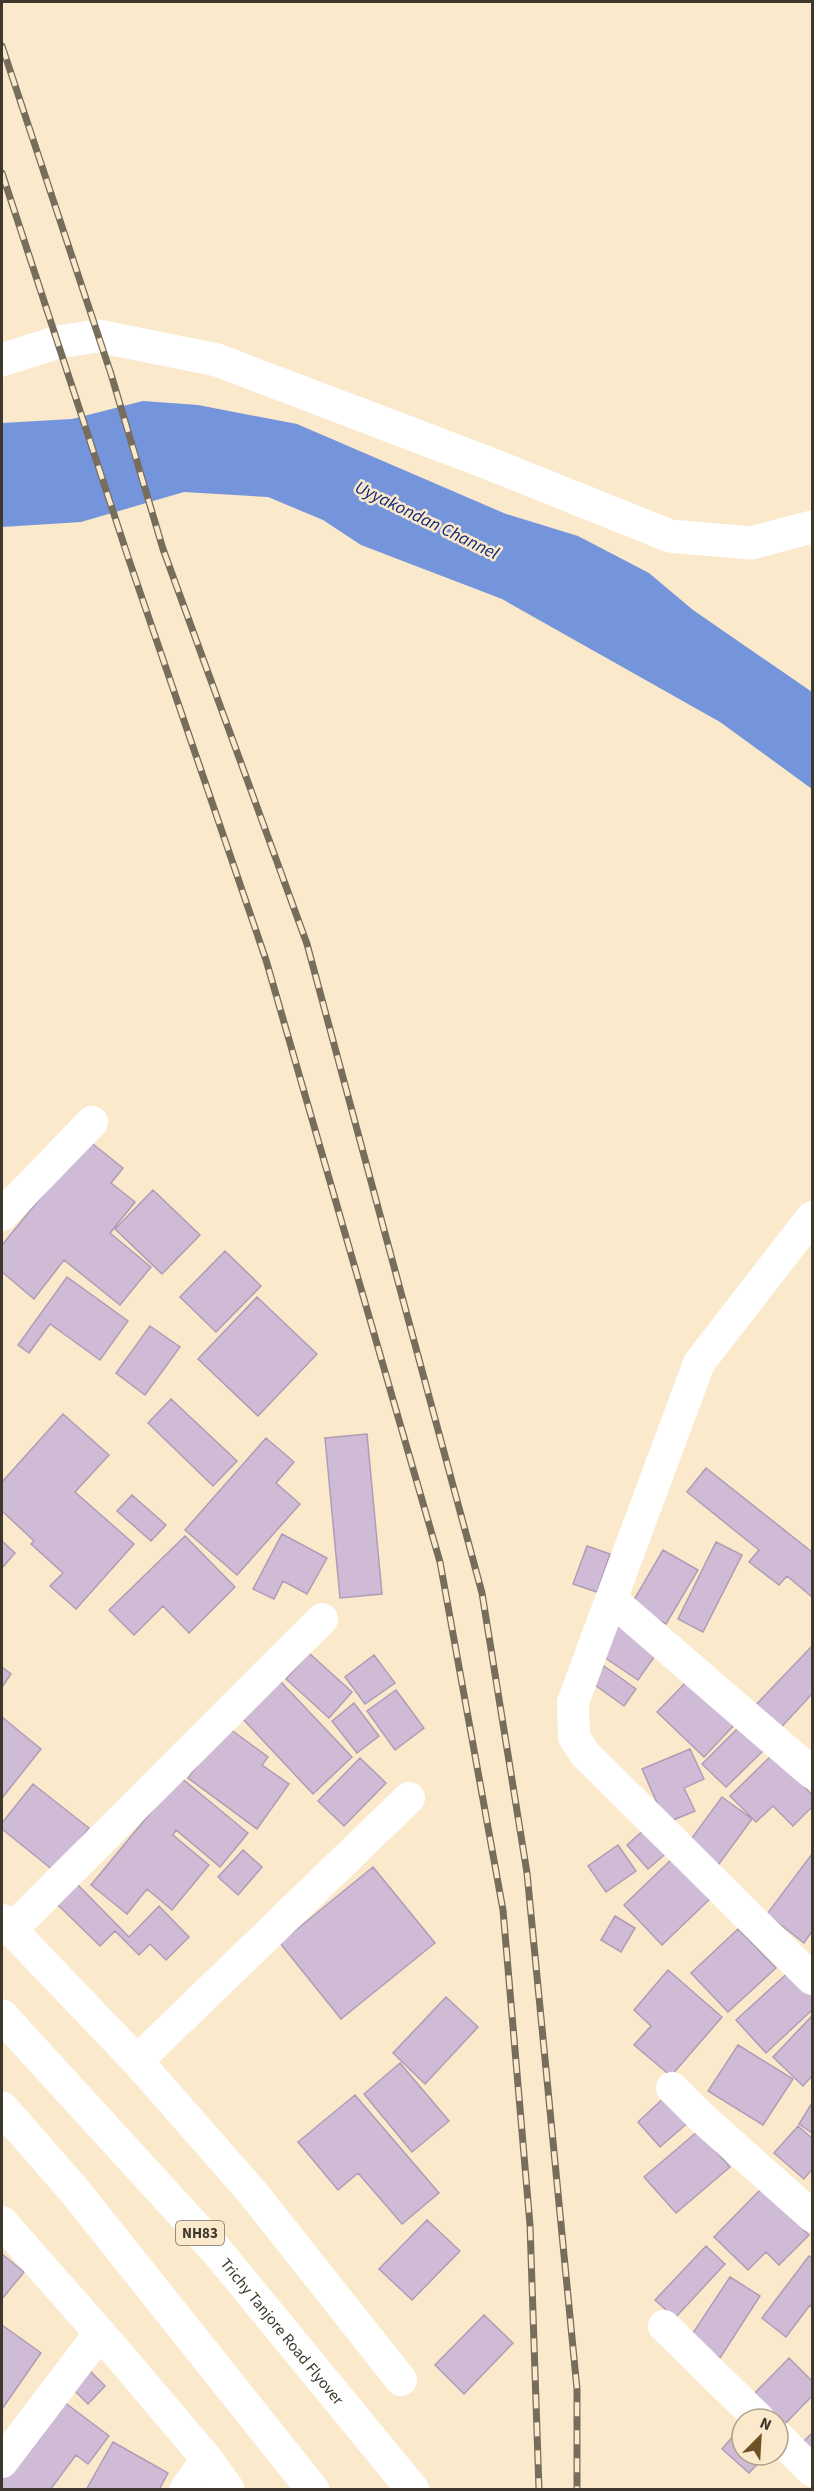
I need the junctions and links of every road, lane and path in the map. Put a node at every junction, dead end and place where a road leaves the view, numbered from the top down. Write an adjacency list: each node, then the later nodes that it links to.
1 (2, 360): 2 (main road)
2 (813, 527)
3 (92, 1122): 4 (street)
4 (2, 1215)
5 (813, 1217): 6 (street)
6 (612, 1600): 8 (street); 11 (street)
7 (322, 1619): 10 (street)
8 (813, 1773)
9 (409, 1798): 13 (street)
10 (6, 1925): 13 (street)
11 (813, 1979)
12 (2, 2016): 29 (main road, Trichy Tanjore Road Flyover / NH83)
13 (137, 2061): 20 (street)
14 (672, 2088): 16 (street)
15 (2, 2108): 28 (main road)
16 (813, 2216)
17 (2, 2222): 19 (street)
18 (664, 2326): 21 (street)
19 (100, 2333): 23 (street); 24 (street)
20 (401, 2380)
21 (747, 2407)
22 (790, 2449): 25 (street)
23 (207, 2459): 26 (street); 27 (street)
24 (2, 2462)
25 (813, 2471)
26 (185, 2490)
27 (229, 2490)
28 (313, 2490)
29 (413, 2490)

